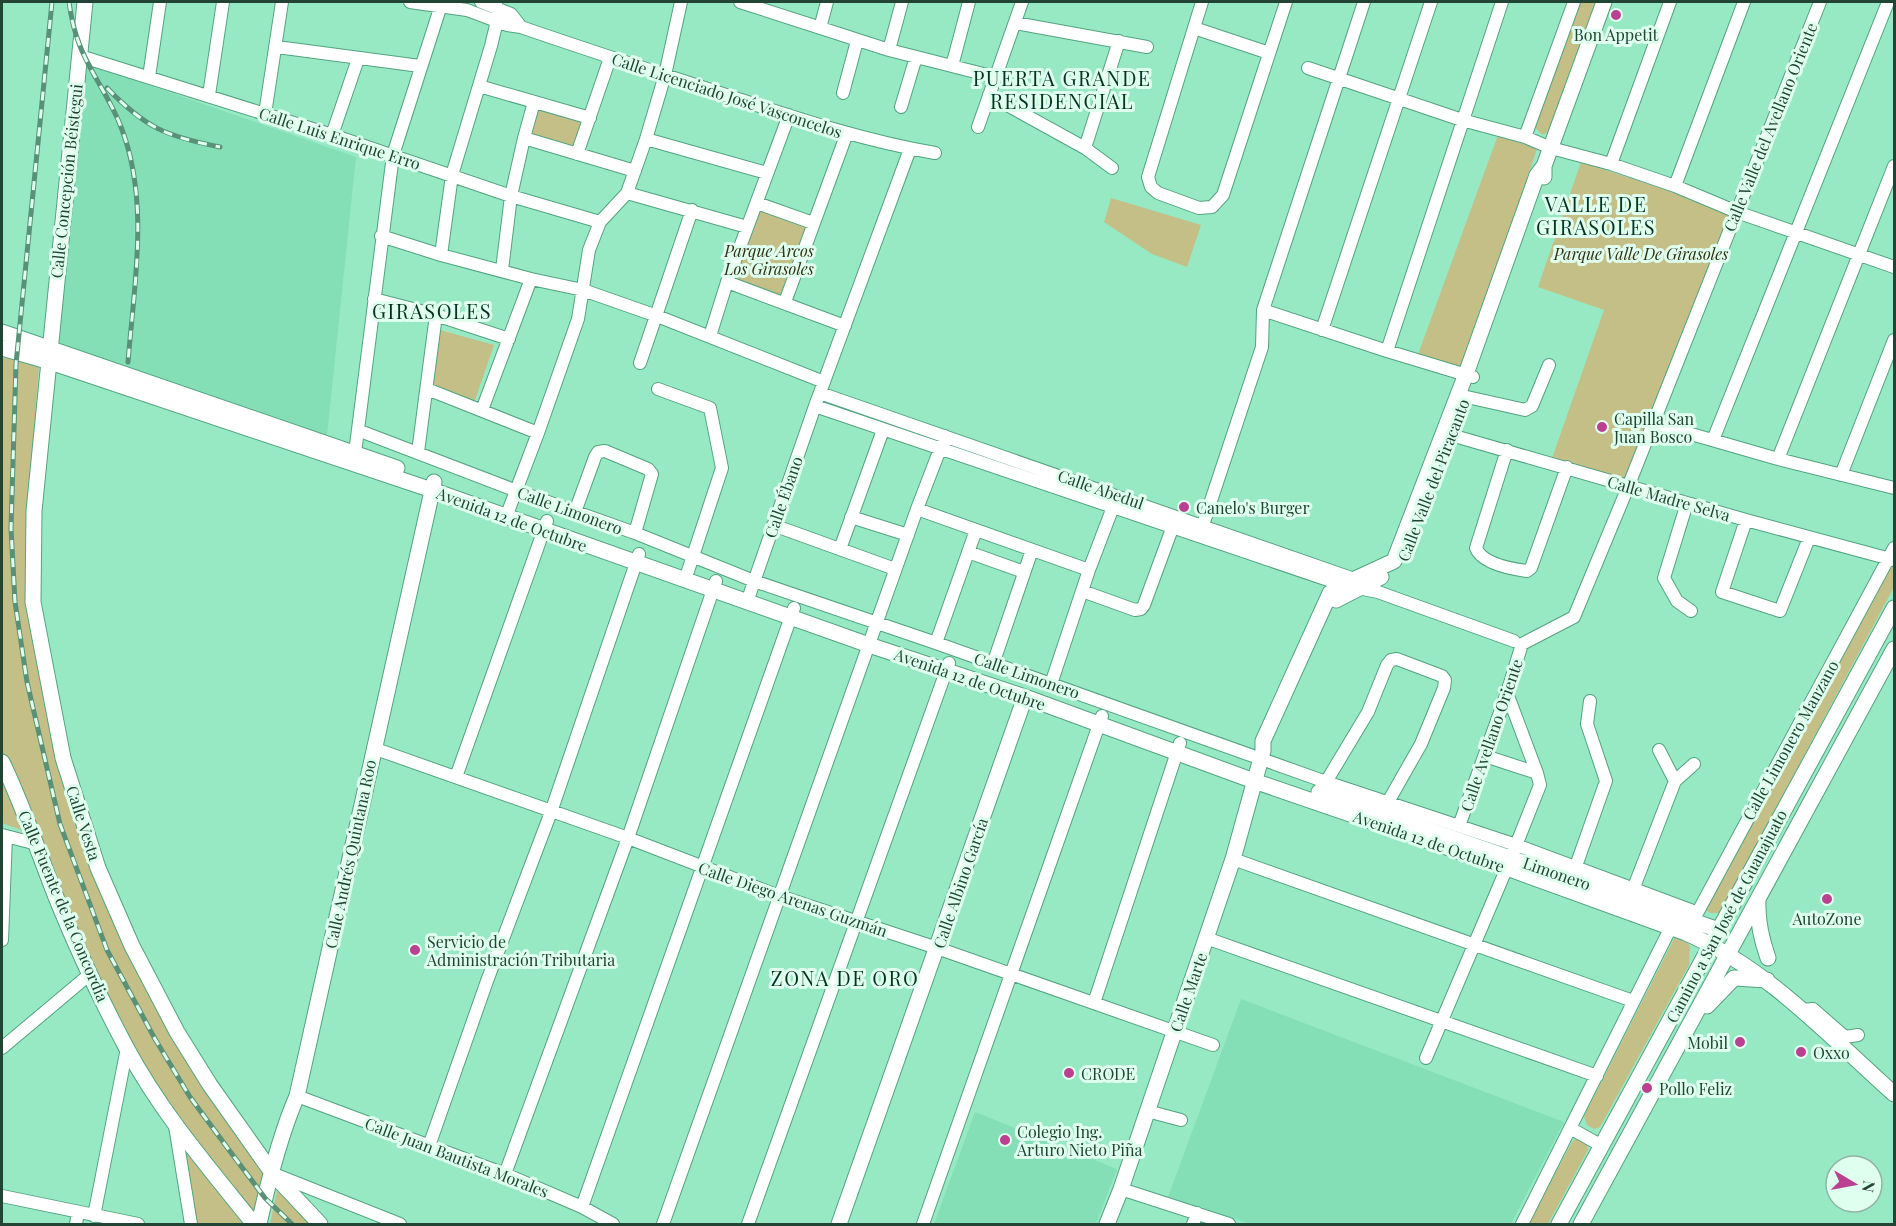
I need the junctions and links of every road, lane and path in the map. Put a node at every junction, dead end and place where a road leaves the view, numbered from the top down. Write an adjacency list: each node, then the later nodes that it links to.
1 (85, 2): 38 (main road, Calle Concepción Béistegui)
2 (160, 2): 46 (street)
3 (223, 2): 51 (street)
4 (282, 2): 34 (street)
5 (410, 2): 24 (street, Calle Licenciado José Vasconcelos)
6 (482, 2): 25 (street, Calle Licenciado José Vasconcelos)
7 (681, 2): 45 (street)
8 (740, 2): 26 (street)
9 (827, 2): 30 (street)
10 (902, 2): 36 (street)
11 (969, 2): 43 (street)
12 (1022, 2): 28 (street)
13 (1203, 2): 31 (street)
14 (1286, 2): 37 (street)
15 (1364, 2): 48 (street)
16 (1431, 2): 53 (street)
17 (1502, 2): 59 (street)
18 (1574, 2): 63 (street)
19 (1604, 2): 67 (main road, Calle Valle del Piracanto)
20 (1670, 2): 72 (street)
21 (1744, 2): 78 (street)
22 (1820, 2): 83 (street, Calle Valle del Avellano Oriente)
23 (1888, 2): 87 (street)
24 (441, 3): 27 (street, Calle Licenciado José Vasconcelos); 42 (street)
25 (496, 4): 27 (street); 29 (street, Calle Licenciado José Vasconcelos)
26 (757, 4): 30 (street)
27 (497, 21): 29 (street, Calle Licenciado José Vasconcelos); 49 (street)
28 (1015, 23): 33 (street); 47 (street)
29 (521, 27): 40 (street, Calle Licenciado José Vasconcelos)
30 (820, 28): 32 (street)
31 (1194, 28): 37 (street); 37 (street)
32 (857, 41): 36 (street); 50 (street)
33 (1119, 41): 35 (street); 66 (street)
34 (277, 47): 41 (street); 56 (street)
35 (1147, 47)
36 (889, 50): 39 (street)
37 (1269, 53)
38 (80, 56): 46 (street, Calle Luis Enrique Erro); 102 (main road, Calle Concepción Béistegui)
39 (916, 57): 43 (street); 55 (street)
40 (610, 58): 45 (street, Calle Licenciado José Vasconcelos); 58 (street)
41 (358, 59): 42 (street); 62 (street)
42 (420, 66): 71 (street)
43 (952, 66): 47 (street)
44 (1308, 68): 48 (street)
45 (665, 75): 57 (street, Calle Licenciado José Vasconcelos); 65 (street)
46 (149, 77): 51 (street, Calle Luis Enrique Erro)
47 (995, 77): 52 (street)
48 (1338, 78): 53 (street); 98 (street)
49 (479, 86): 54 (street); 77 (street)
50 (843, 93)
51 (209, 95): 56 (street, Calle Luis Enrique Erro)
52 (989, 95): 60 (street); 66 (street)
53 (1398, 98): 59 (street); 103 (street)
54 (534, 102): 58 (street); 64 (street)
55 (901, 107)
56 (265, 114): 62 (street, Calle Luis Enrique Erro)
57 (789, 115): 61 (street, Calle Licenciado José Vasconcelos); 76 (street)
58 (590, 118): 70 (street)
59 (1462, 120): 63 (street); 110 (street)
60 (978, 128)
61 (847, 133): 68 (street, Calle Licenciado José Vasconcelos); 85 (street)
62 (332, 135): 71 (street, Calle Luis Enrique Erro)
63 (1525, 137): 67 (street)
64 (524, 138): 70 (street); 80 (street)
65 (646, 139): 75 (street); 76 (street)
66 (1085, 148): 74 (street)
67 (1551, 148): 72 (street); 114 (main road, Calle Valle del Piracanto)
68 (910, 149): 69 (street, Calle Licenciado José Vasconcelos); 101 (street, Calle Ébano)
69 (935, 153)
70 (577, 154): 75 (street)
71 (393, 155): 77 (street, Calle Luis Enrique Erro); 88 (street)
72 (1611, 164): 78 (street)
73 (1894, 166): 90 (street)
74 (1112, 168)
75 (635, 171): 79 (street)
76 (767, 173): 81 (street)
77 (452, 175): 80 (street, Calle Luis Enrique Erro); 89 (street)
78 (1675, 186): 83 (street)
79 (627, 193): 82 (street); 84 (street)
80 (511, 196): 84 (street, Calle Luis Enrique Erro); 92 (street)
81 (757, 203): 85 (street); 86 (street)
82 (692, 210): 86 (street); 100 (street)
83 (1737, 212): 87 (street); 121 (street, Calle Valle del Avellano Oriente)
84 (600, 222): 95 (street)
85 (813, 223): 97 (street)
86 (747, 227): 94 (street)
87 (1797, 233): 90 (street); 127 (street)
88 (381, 236): 89 (street, Calle Abedul); 96 (street)
89 (441, 255): 92 (street, Calle Abedul)
90 (1859, 256): 91 (street); 132 (street)
91 (1894, 267)
92 (502, 270): 93 (street, Calle Abedul)
93 (531, 279): 95 (street, Calle Abedul); 106 (street)
94 (727, 282): 97 (street); 105 (street)
95 (583, 290): 100 (street, Calle Abedul); 124 (street)
96 (374, 299): 99 (street); 123 (street)
97 (785, 302): 101 (street)
98 (1263, 310): 103 (street); 153 (street)
99 (436, 315): 106 (street); 116 (street)
100 (657, 316): 105 (street, Calle Abedul); 112 (street)
101 (845, 326): 115 (street, Calle Ébano)
102 (51, 327): 108 (street); 111 (main road, Calle Concepción Béistegui)
103 (1322, 330): 110 (street)
104 (2, 332): 108 (main road, Avenida 12 de Octubre)
105 (710, 336): 115 (street, Calle Abedul)
106 (508, 339): 120 (street)
107 (1894, 340): 135 (street)
108 (30, 342): 111 (main road, Avenida 12 de Octubre)
109 (3, 349): 111 (main road, Avenida 12 de Octubre)
110 (1387, 351): 114 (street)
111 (48, 354): 131 (main road, Avenida 12 de Octubre); 243 (main road, Calle Vesta)
112 (640, 363)
113 (1549, 365): 118 (street)
114 (1469, 376): 118 (main road, Calle Valle del Piracanto)
115 (822, 387): 119 (street, Calle Ébano); 126 (street, Calle Abedul)
116 (427, 389): 120 (street); 130 (street)
117 (658, 389): 161 (street)
118 (1461, 396): 125 (main road, Calle Valle del Piracanto)
119 (815, 406): 122 (street, Calle Abedul); 149 (street, Calle Ébano)
120 (482, 410): 124 (street)
121 (1653, 423): 127 (street); 138 (street, Calle Valle del Avellano Oriente)
122 (883, 429): 128 (street, Calle Abedul); 147 (street)
123 (360, 430): 130 (street, Calle Limonero); 131 (street)
124 (538, 433): 140 (street)
125 (1448, 434): 129 (street, Calle Madre Selva); 168 (main road, Calle Valle del Piracanto)
126 (945, 436): 128 (street); 134 (street, Calle Abedul)
127 (1713, 440): 132 (street)
128 (940, 449): 137 (street, Calle Abedul); 144 (street)
129 (1507, 450): 133 (street, Calle Madre Selva); 133 (street)
130 (418, 452): 140 (street, Calle Limonero)
131 (355, 458): 136 (main road, Avenida 12 de Octubre)
132 (1778, 459): 135 (street)
133 (1567, 467): 138 (street, Calle Madre Selva)
134 (1056, 474): 137 (street); 143 (street, Calle Abedul)
135 (1841, 475): 139 (street)
136 (433, 486): 145 (main road, Avenida 12 de Octubre); 186 (main road, Calle Andrés Quintana Roo)
137 (1051, 486): 142 (street, Calle Abedul)
138 (1628, 487): 141 (street, Calle Madre Selva); 176 (street, Calle Valle del Avellano Oriente)
139 (1894, 488)
140 (517, 491): 145 (street); 146 (street, Calle Limonero)
141 (1687, 503): 148 (street, Calle Madre Selva); 172 (street)
142 (1113, 507): 143 (street, Calle Abedul); 164 (street)
143 (1133, 507): 151 (street, Calle Abedul); 153 (street, Calle Abedul)
144 (917, 509): 152 (street); 155 (street)
145 (508, 512): 150 (main road, Avenida 12 de Octubre)
146 (575, 512): 154 (street, Calle Limonero); 154 (street)
147 (851, 517): 155 (street); 157 (street)
148 (1746, 520): 156 (street, Calle Madre Selva); 156 (street)
149 (773, 525): 157 (street); 170 (street, Calle Ébano)
150 (545, 526): 162 (main road, Avenida 12 de Octubre); 193 (street)
151 (1173, 526): 153 (street, Calle Abedul); 169 (street)
152 (976, 530): 158 (street); 159 (street)
153 (1201, 530): 168 (street, Calle Abedul)
154 (635, 533): 161 (street, Calle Limonero)
155 (908, 535): 163 (street)
156 (1809, 538): 160 (street, Calle Madre Selva)
157 (840, 549): 163 (street)
158 (1032, 550): 164 (street); 166 (street)
159 (968, 552): 166 (street); 175 (street)
160 (1893, 555): 209 (street, Calle Limonero Manzano)
161 (693, 556): 165 (street); 170 (street, Calle Limonero)
162 (638, 559): 165 (main road, Avenida 12 de Octubre); 167 (main road, Avenida 12 de Octubre); 197 (street)
163 (896, 569): 174 (street)
164 (1089, 570): 169 (street)
165 (688, 571): 167 (main road, Avenida 12 de Octubre)
166 (1024, 572): 178 (street)
167 (715, 585): 170 (main road, Avenida 12 de Octubre); 200 (street)
168 (1361, 586): 176 (street, Calle Abedul); 191 (main road, Calle Valle del Piracanto)
169 (1082, 591): 180 (street)
170 (750, 592): 173 (main road, Avenida 12 de Octubre); 174 (street, Calle Limonero)
171 (1894, 608): 212 (main road, Camino a San José de Guanajuato)
172 (1691, 611)
173 (793, 613): 174 (main road, Avenida 12 de Octubre); 205 (street)
174 (873, 635): 175 (street, Calle Limonero); 179 (main road, Avenida 12 de Octubre); 207 (street)
175 (936, 643): 178 (street, Calle Limonero)
176 (1518, 643): 182 (street, Calle Avellano Oriente)
177 (1894, 648): 208 (main road, Camino a San José de Guanajuato)
178 (993, 664): 181 (street, Calle Limonero)
179 (948, 667): 181 (main road, Avenida 12 de Octubre); 210 (street)
180 (1051, 684): 181 (street, Calle Limonero); 191 (street, Calle Limonero)
181 (1028, 688): 184 (main road, Avenida 12 de Octubre); 217 (main road, Calle Albino García)
182 (1507, 693): 188 (street, Calle Avellano Oriente); 192 (street)
183 (1590, 701): 204 (street)
184 (1100, 720): 185 (main road, Avenida 12 de Octubre); 221 (street)
185 (1178, 747): 191 (main road, Avenida 12 de Octubre); 224 (street)
186 (373, 748): 193 (street, Calle Diego Arenas Guzmán); 236 (main road, Calle Andrés Quintana Roo)
187 (1659, 750): 194 (street)
188 (1485, 756): 192 (street); 198 (street, Calle Avellano Oriente)
189 (2, 762): 201 (main road, Calle Fuente de la Concordia)
190 (1694, 764): 194 (street)
191 (1259, 765): 195 (street, Calle Limonero); 202 (main road, Avenida 12 de Octubre); 203 (main road, Calle Marte)
192 (1537, 773): 202 (street)
193 (456, 777): 197 (street, Calle Diego Arenas Guzmán)
194 (1675, 781): 206 (street)
195 (1326, 782): 196 (street, Calle Limonero); 196 (street)
196 (1388, 802): 198 (street, Calle Limonero)
197 (551, 812): 200 (street, Calle Diego Arenas Guzmán); 241 (street)
198 (1459, 826): 202 (street, Calle Limonero)
199 (4, 835): 201 (street); 214 (street)
200 (628, 838): 205 (street, Calle Diego Arenas Guzmán); 244 (street)
201 (37, 844): 220 (main road, Calle Fuente de la Concordia)
202 (1512, 857): 204 (street, Calle Limonero); 209 (main road, Limonero); 211 (main road, Avenida 12 de Octubre); 215 (street)
203 (1233, 859): 213 (main road, Calle Marte); 215 (street)
204 (1576, 866): 206 (street, Calle Limonero)
205 (701, 867): 207 (street, Calle Diego Arenas Guzmán); 247 (street)
206 (1634, 887): 209 (street, Calle Limonero)
207 (779, 896): 210 (street, Calle Diego Arenas Guzmán); 258 (street)
208 (1758, 896): 218 (main road, Camino a San José de Guanajuato); 219 (main road)
209 (1692, 922): 211 (main road, Avenida 12 de Octubre); 212 (main road, Limonero); 216 (main road, Avenida 12 de Octubre)
210 (857, 923): 217 (street, Calle Diego Arenas Guzmán); 259 (street)
211 (1671, 927): 223 (street)
212 (1719, 930): 216 (main road, Camino a San José de Guanajuato)
213 (1206, 938): 227 (street); 228 (main road, Calle Marte)
214 (2, 940)
215 (1475, 944): 223 (street); 227 (street)
216 (1712, 944): 218 (main road, Avenida 12 de Octubre); 242 (main road, Camino a San José de Guanajuato)
217 (937, 948): 221 (street, Calle Diego Arenas Guzmán); 260 (main road, Calle Albino García)
218 (1729, 955): 222 (main road, Avenida 12 de Octubre); 226 (main road, Camino a San José de Guanajuato)
219 (1768, 958)
220 (90, 974): 231 (street); 232 (main road, Calle Fuente de la Concordia)
221 (1011, 974): 224 (street, Calle Diego Arenas Guzmán); 261 (street)
222 (1767, 980): 225 (main road, Avenida 12 de Octubre); 226 (main road)
223 (1634, 1001): 234 (street)
224 (1094, 1003): 228 (street, Calle Diego Arenas Guzmán)
225 (1801, 1010): 229 (street); 235 (main road, Avenida 12 de Octubre)
226 (1698, 1014): 266 (main road, Camino a San José de Guanajuato)
227 (1441, 1022): 233 (street); 234 (street)
228 (1174, 1031): 230 (street, Calle Diego Arenas Guzmán); 237 (main road, Calle Marte)
229 (1858, 1035)
230 (1213, 1045)
231 (2, 1048)
232 (127, 1048): 239 (main road, Calle Fuente de la Concordia); 248 (street)
233 (1426, 1058)
234 (1597, 1077): 240 (street)
235 (1894, 1094)
236 (297, 1096): 241 (street, Calle Juan Bautista Morales); 243 (main road, Calle Andrés Quintana Roo)
237 (1147, 1111): 238 (street); 245 (main road, Calle Marte)
238 (1181, 1120)
239 (175, 1126): 252 (street); 253 (main road, Calle Fuente de la Concordia)
240 (1570, 1128): 242 (street); 264 (street)
241 (429, 1146): 244 (street, Calle Juan Bautista Morales)
242 (1602, 1146): 265 (main road, Camino a San José de Guanajuato)
243 (273, 1174): 254 (main road, Calle Andrés Quintana Roo); 255 (main road, Calle Vesta); 256 (street)
244 (505, 1174): 247 (street, Calle Juan Bautista Morales)
245 (1121, 1189): 250 (street); 262 (main road, Calle Marte)
246 (2, 1196): 249 (street)
247 (582, 1207): 257 (street, Calle Juan Bautista Morales)
248 (94, 1216): 249 (street); 251 (street)
249 (77, 1218)
250 (1195, 1219): 263 (street)
251 (138, 1224)
252 (190, 1224)
253 (254, 1224)
254 (259, 1224)
255 (320, 1224)
256 (400, 1224)
257 (613, 1224)
258 (663, 1224)
259 (748, 1224)
260 (839, 1224)
261 (923, 1224)
262 (1107, 1224)
263 (1229, 1224)
264 (1522, 1224)
265 (1559, 1224)
266 (1581, 1224)

